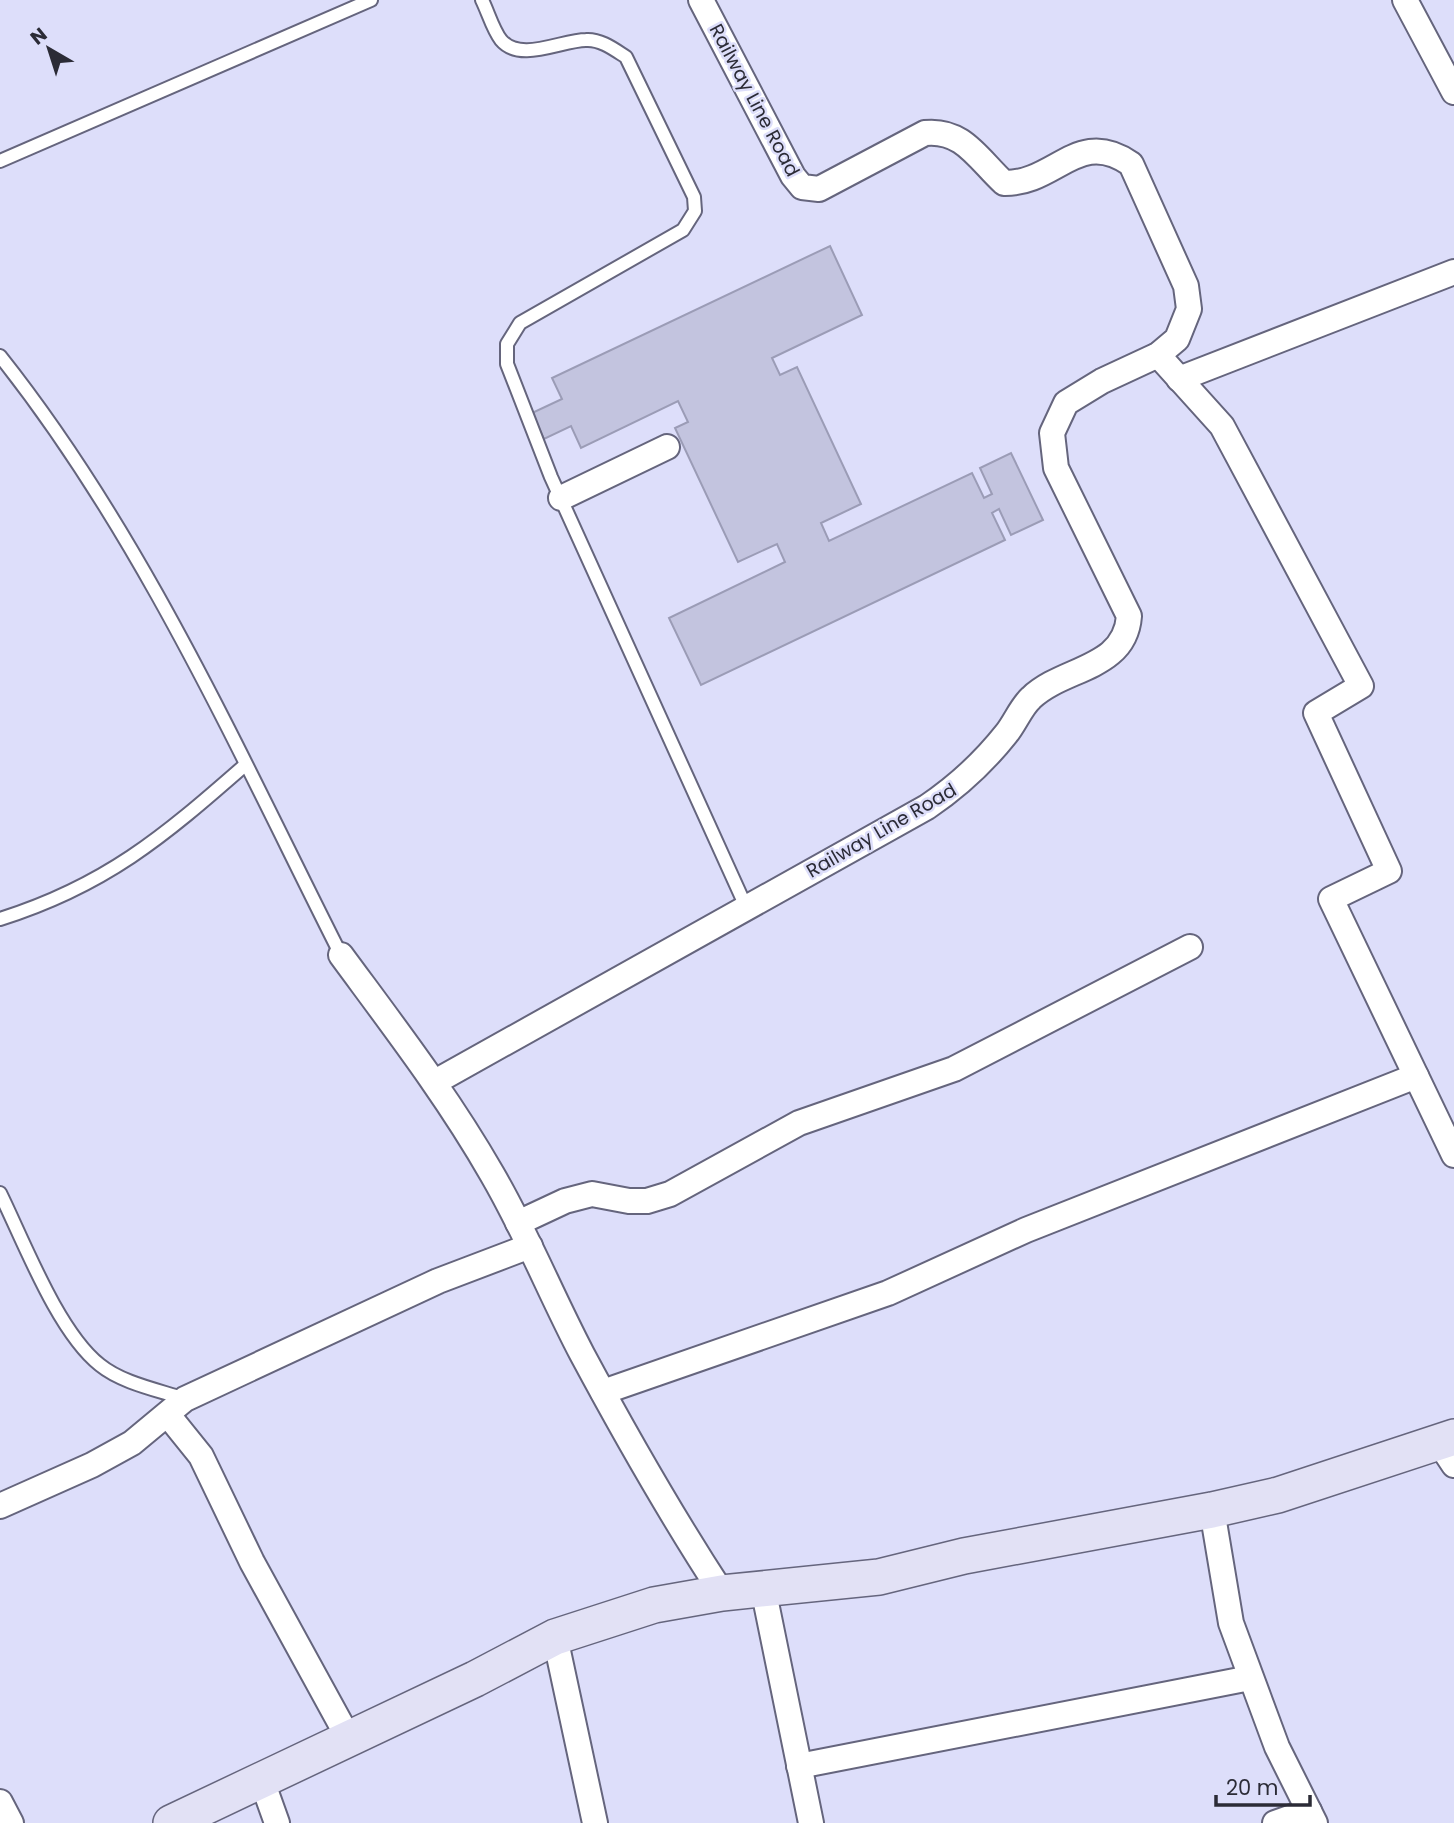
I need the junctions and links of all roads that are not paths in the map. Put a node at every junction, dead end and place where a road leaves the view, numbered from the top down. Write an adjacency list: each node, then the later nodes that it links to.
1 (371, 0): 6 (lane)
2 (482, 0): 12 (lane)
3 (701, 0): 8 (street, Railway Line Road)
4 (1405, 0): 5 (street)
5 (1454, 92)
6 (0, 161)
7 (1454, 272): 10 (street)
8 (1158, 355): 10 (street); 14 (street, Railway Line Road)
9 (0, 356): 13 (lane)
10 (1179, 379): 18 (street)
11 (667, 447): 12 (street)
12 (561, 498): 14 (lane)
13 (244, 766): 15 (lane); 17 (lane)
14 (747, 909): 19 (street, Railway Line Road)
15 (0, 919)
16 (1190, 947): 22 (street)
17 (341, 955): 19 (street)
18 (1416, 1076): 20 (street); 24 (street)
19 (435, 1082): 22 (street)
20 (1454, 1155)
21 (0, 1193): 25 (lane)
22 (518, 1223): 23 (street)
23 (530, 1246): 24 (street); 25 (street)
24 (603, 1392): 30 (street)
25 (177, 1407): 27 (street); 33 (street)
26 (1449, 1449): 28 (street)
27 (0, 1506)
28 (1213, 1510): 29 (street); 32 (street)
29 (763, 1588): 30 (street); 34 (street)
30 (722, 1592): 31 (street)
31 (555, 1637): 33 (street); 41 (street)
32 (1250, 1678): 34 (street); 37 (street)
33 (349, 1739): 35 (street)
34 (799, 1766): 42 (street)
35 (262, 1780): 39 (street); 40 (street)
36 (0, 1802): 38 (street)
37 (1312, 1817): 43 (street)
38 (11, 1823)
39 (171, 1823)
40 (277, 1823)
41 (595, 1823)
42 (811, 1823)
43 (1275, 1823)

